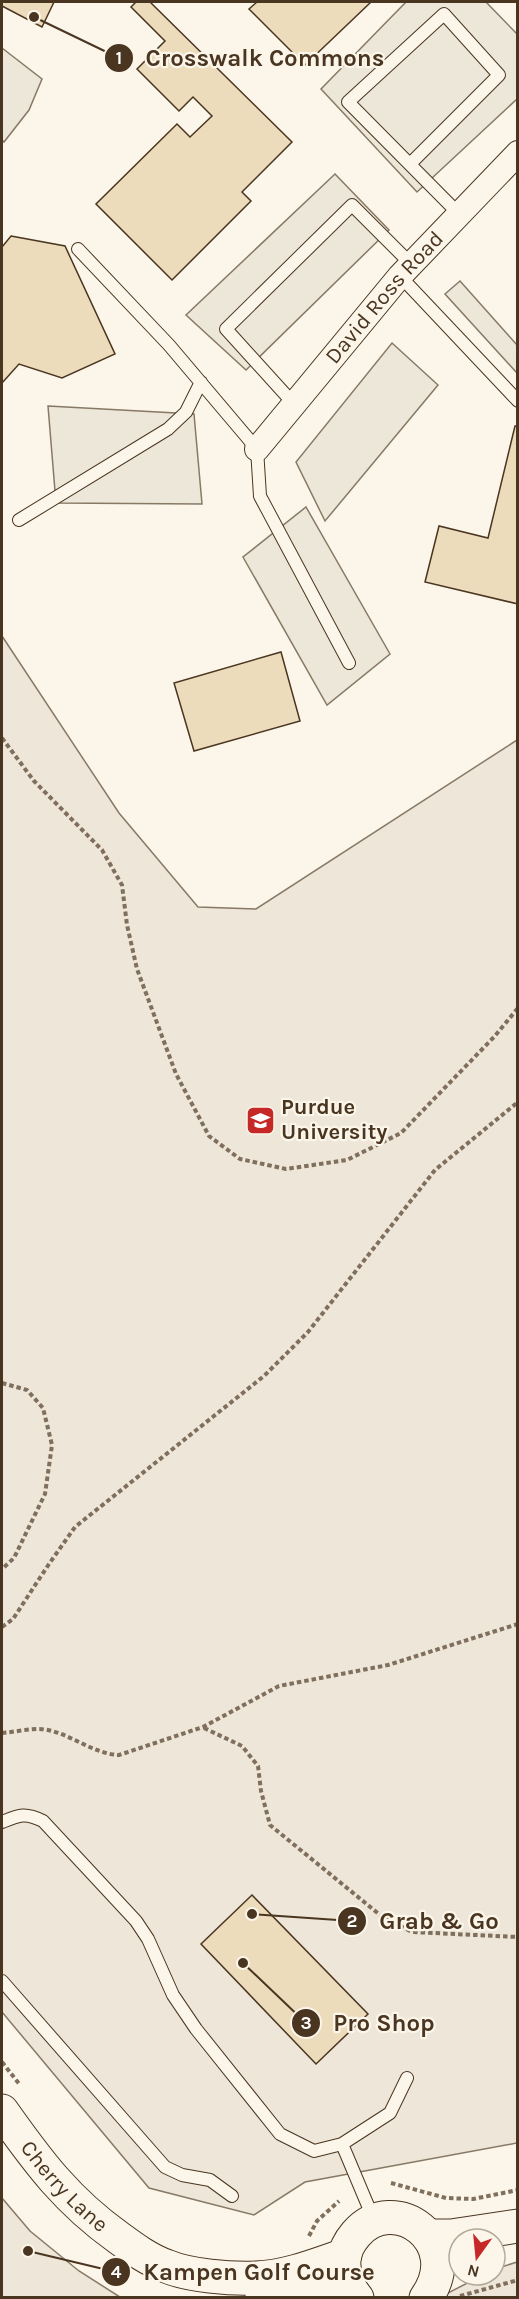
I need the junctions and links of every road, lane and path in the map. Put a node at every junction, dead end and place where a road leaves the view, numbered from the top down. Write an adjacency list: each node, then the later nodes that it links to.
1 (518, 153): 3 (street, David Ross Road)
2 (410, 164): 2 (lane); 3 (lane)
3 (459, 214): 5 (street, David Ross Road)
4 (78, 249): 6 (lane)
5 (405, 270): 7 (lane); 8 (street, David Ross Road); 8 (lane)
6 (201, 382): 9 (lane); 10 (lane)
7 (518, 401)
8 (294, 404): 9 (street, David Ross Road)
9 (257, 449): 11 (lane)
10 (19, 520)
11 (349, 663)
12 (2, 738): 13 (path)
13 (518, 1008)
14 (518, 1102): 18 (path)
15 (2, 1383): 16 (path)
16 (2, 1569)
17 (518, 1624): 19 (path)
18 (2, 1627)
19 (203, 1727): 20 (path); 22 (path)
20 (2, 1733)
21 (2, 1822): 27 (lane)
22 (518, 1937)
23 (2, 1981): 30 (lane)
24 (2, 2062): 26 (path)
25 (407, 2078): 27 (lane)
26 (13, 2101): 37 (street, Cherry Lane)
27 (342, 2144): 32 (lane)
28 (391, 2183): 29 (path)
29 (518, 2190)
30 (232, 2196)
31 (339, 2201): 35 (path)
32 (375, 2221): 34 (street); 36 (street)
33 (518, 2228): 34 (street)
34 (428, 2236): 38 (street)
35 (307, 2240)
36 (345, 2255): 37 (street, Cherry Lane); 40 (street)
37 (153, 2260): 40 (street, Cherry Lane)
38 (441, 2276)
39 (518, 2280): 41 (path)
40 (355, 2295)
41 (458, 2298)

